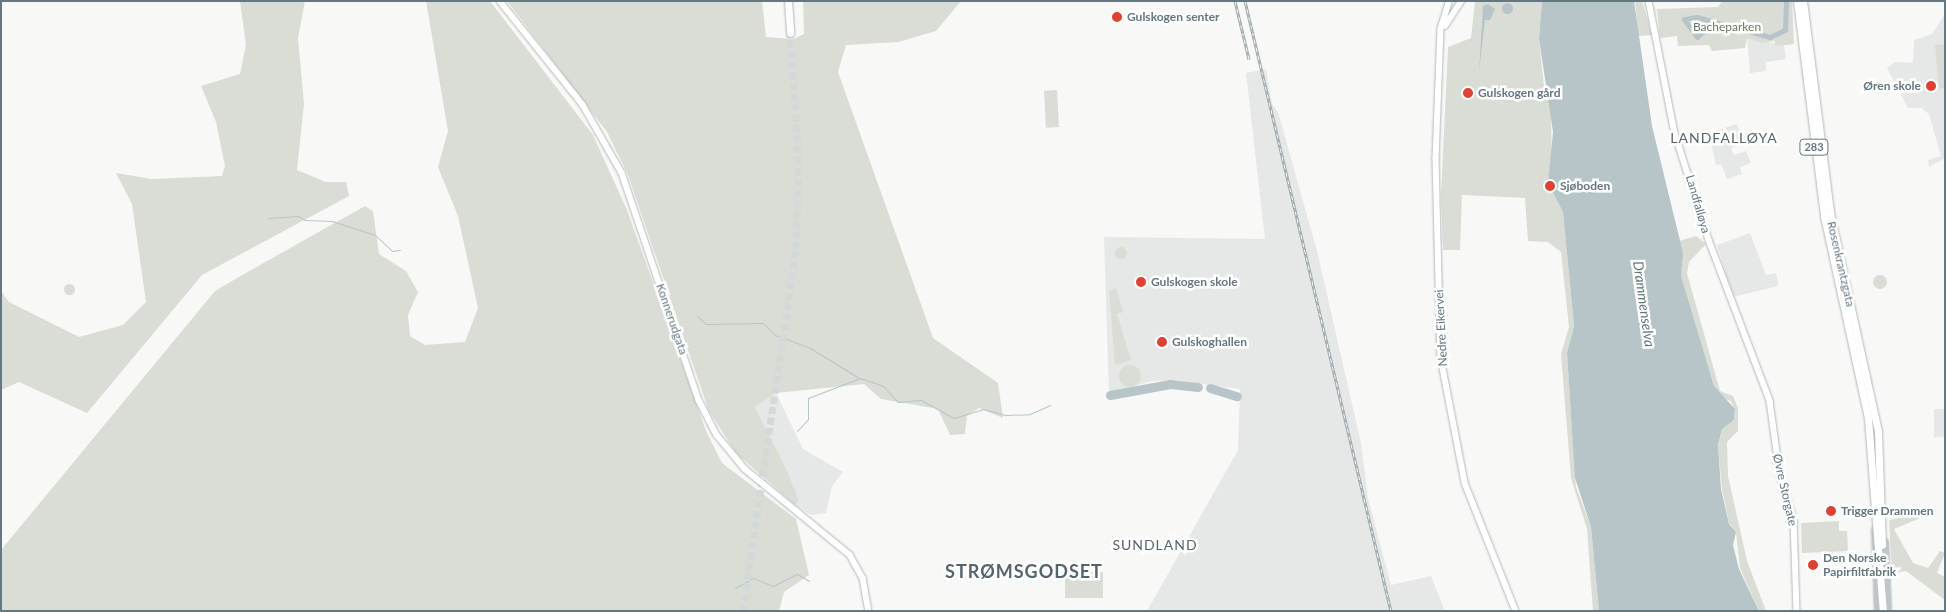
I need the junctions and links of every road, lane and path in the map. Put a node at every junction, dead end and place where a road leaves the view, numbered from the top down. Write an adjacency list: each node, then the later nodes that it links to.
1 (500, 1): 14 (main road, Konnerudgata)
2 (788, 1): 9 (main road)
3 (1649, 1): 10 (main road, Landfalløya)
4 (1797, 1): 11 (main road, Rosenkrantzgata / 283)
5 (1803, 1): 12 (main road, Rosenkrantzgata / 283)
6 (1448, 2): 7 (main road); 8 (main road, Nedre Eikervei)
7 (1458, 3): 8 (main road, Nedre Eikervei)
8 (1442, 32): 15 (main road, Nedre Eikervei)
9 (790, 33)
10 (1770, 400): 16 (main road, Øvre Storgate)
11 (1874, 511): 13 (main road, Rosenkrantzgata / 283); 17 (street, Rosenkrantzgata)
12 (1883, 525): 13 (main road, Rosenkrantzgata / 283); 19 (street, Rosenkrantzgata)
13 (1880, 560): 18 (main road, Rosenkrantzgata / 283)
14 (869, 611)
15 (1516, 611)
16 (1797, 611)
17 (1877, 611)
18 (1883, 611)
19 (1888, 611)

